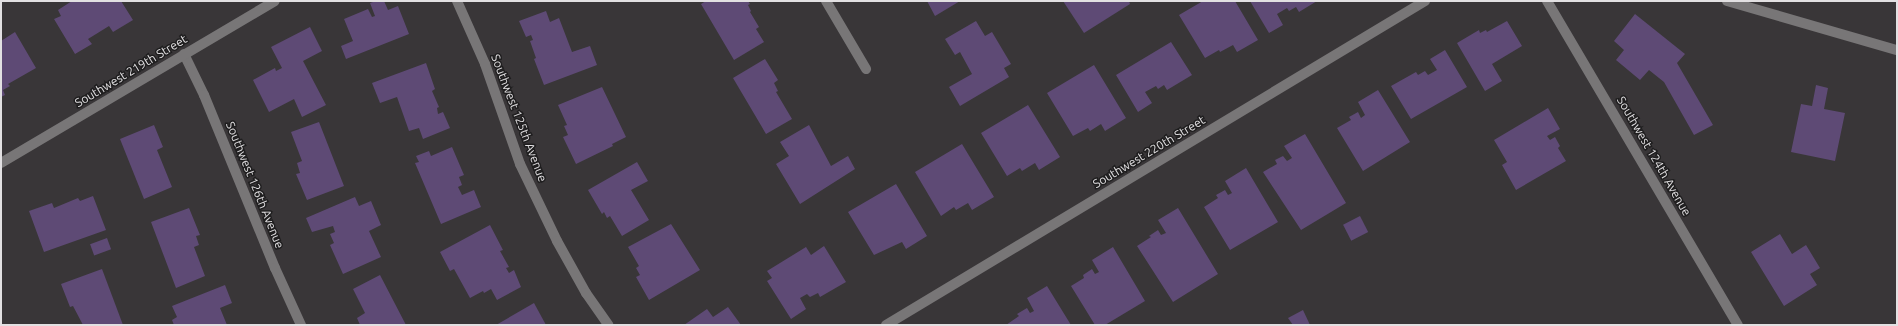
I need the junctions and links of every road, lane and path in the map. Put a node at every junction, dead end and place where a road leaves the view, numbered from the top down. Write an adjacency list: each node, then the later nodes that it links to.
1 (275, 1): 8 (street, Southwest 219th Street)
2 (457, 1): 12 (street, Southwest 125th Avenue)
3 (826, 1): 9 (street)
4 (1426, 1): 13 (street, Southwest 220th Street)
5 (1547, 1): 14 (street, Southwest 124th Avenue)
6 (1727, 1): 7 (street)
7 (1897, 50)
8 (184, 54): 10 (street, Southwest 219th Street); 11 (street, Southwest 126th Avenue)
9 (866, 69)
10 (1, 163)
11 (301, 325)
12 (608, 325)
13 (886, 325)
14 (1738, 325)

